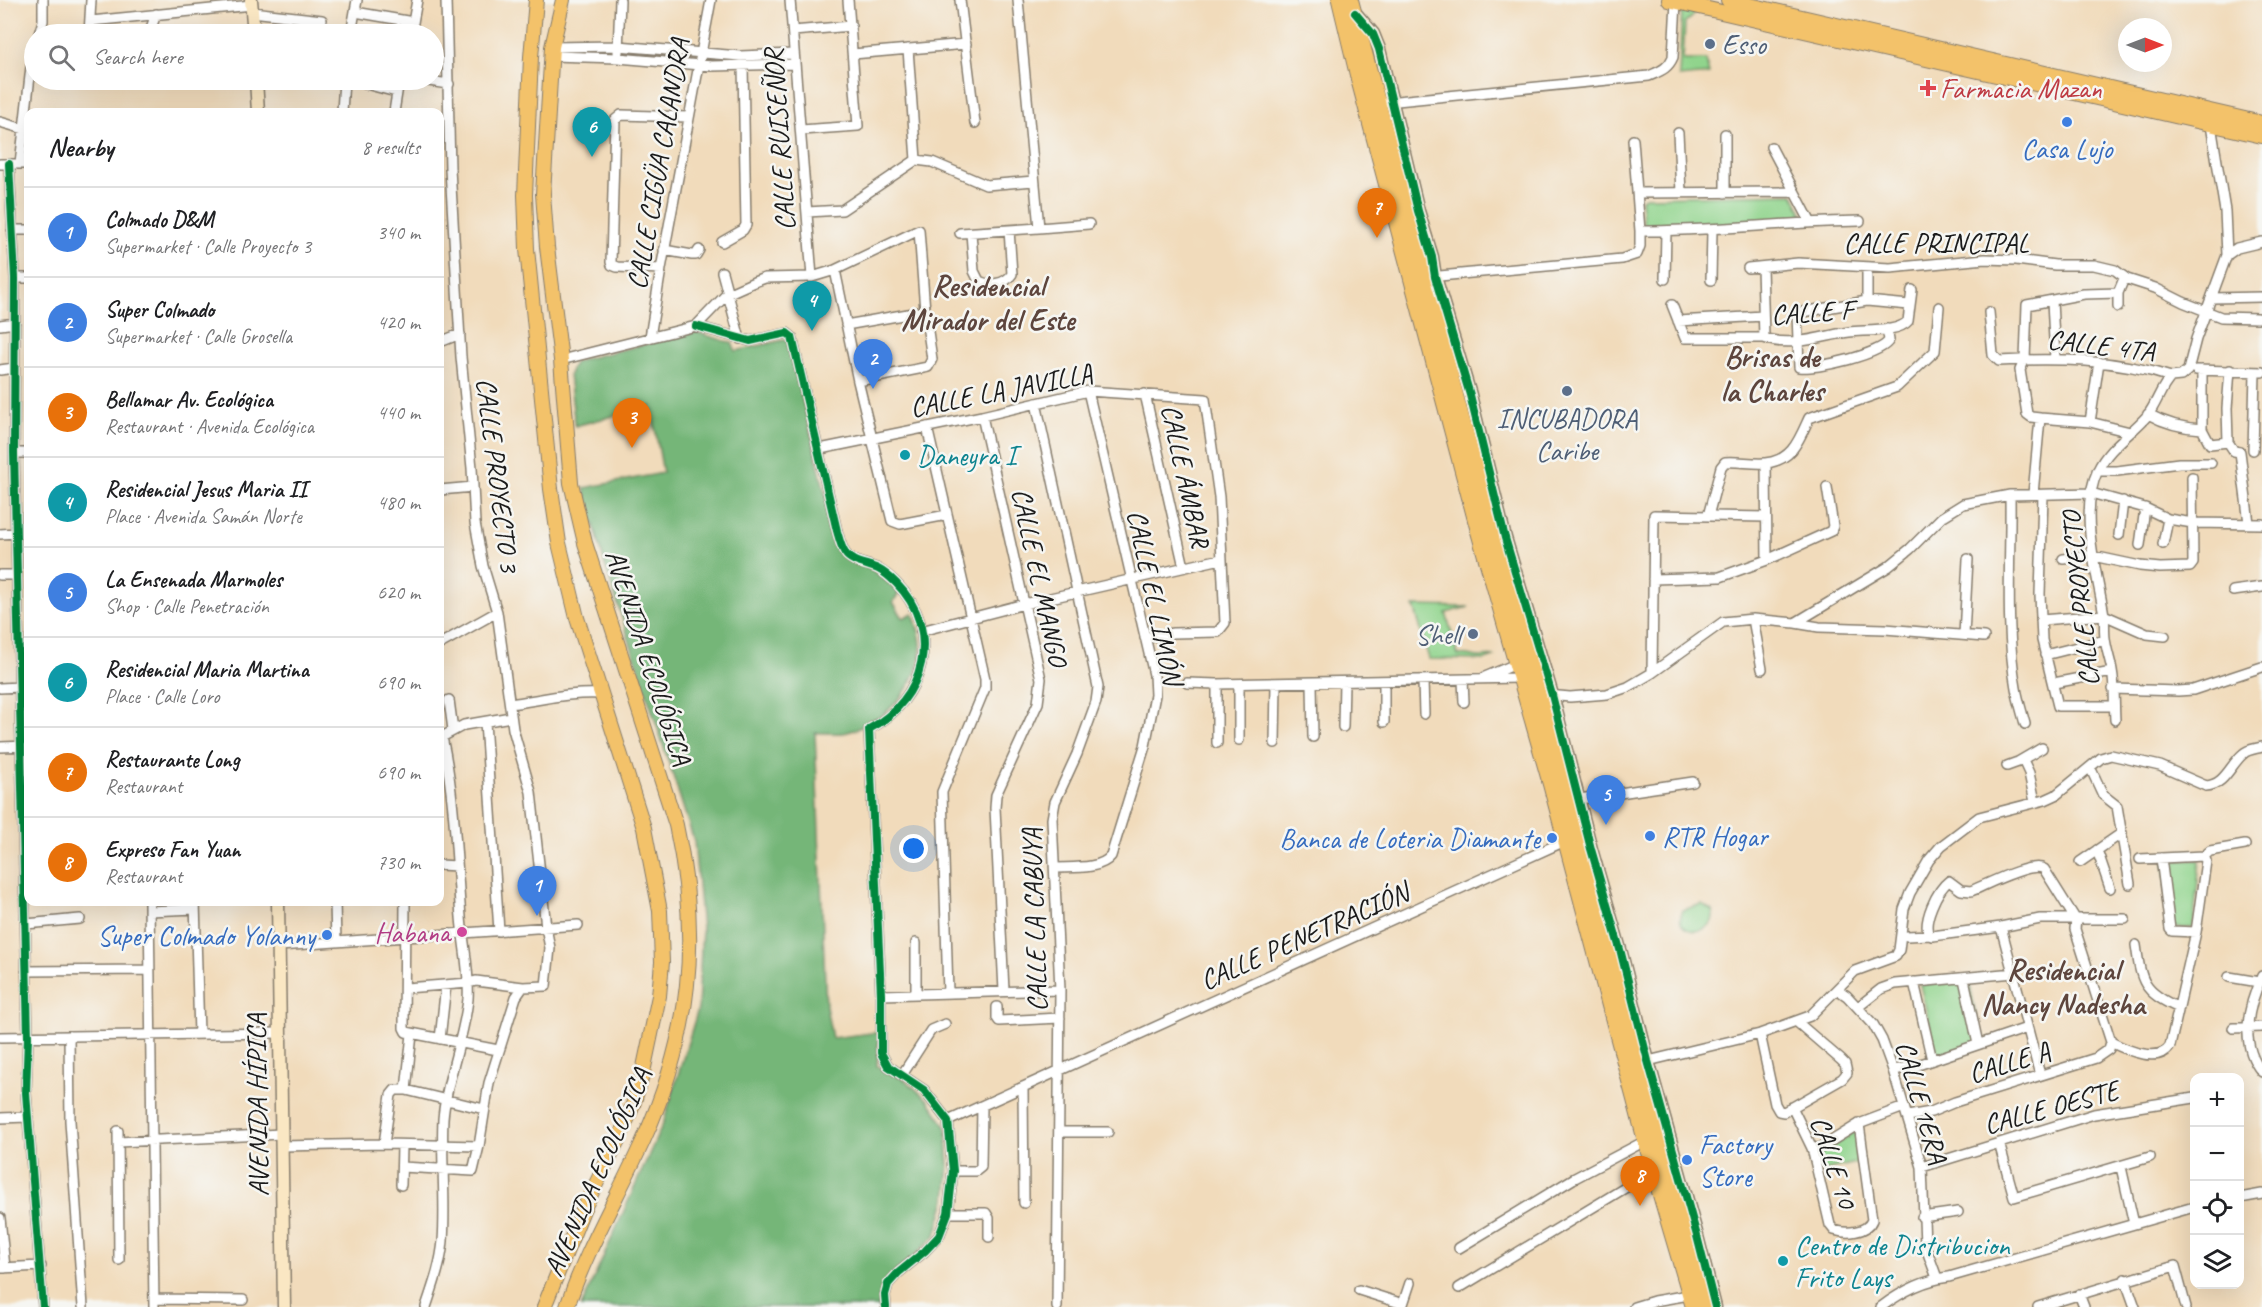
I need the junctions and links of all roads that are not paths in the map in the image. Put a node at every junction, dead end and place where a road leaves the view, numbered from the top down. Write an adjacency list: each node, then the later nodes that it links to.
1 (43, 0): 24 (street)
2 (91, 0): 22 (street)
3 (357, 0): 19 (street)
4 (417, 0): 23 (street)
5 (446, 0): 42 (street, CALLE PROYECTO 3)
6 (536, 0): 241 (main road)
7 (563, 0): 34 (main road, AVENIDA ECOLÓGICA)
8 (620, 0): 32 (street)
9 (711, 0): 38 (street, CALLE CIGÜA CALANDRA)
10 (790, 0): 30 (street, CALLE RUISEÑOR)
11 (848, 0): 29 (street)
12 (960, 0): 31 (street)
13 (1018, 0): 72 (street)
14 (1339, 0): 221 (main road)
15 (1728, 0): 48 (main road)
16 (1672, 1): 48 (main road); 49 (street)
17 (1354, 4): 49 (main road)
18 (252, 6): 20 (street); 21 (street); 27 (street)
19 (355, 12): 23 (street); 28 (street)
20 (156, 15): 22 (street); 26 (street)
21 (322, 20)
22 (91, 21): 25 (street)
23 (412, 22)
24 (42, 24)
25 (91, 24)
26 (153, 24)
27 (253, 24)
28 (353, 24)
29 (850, 26): 30 (street); 36 (street)
30 (793, 31): 35 (street, CALLE RUISEÑOR)
31 (966, 44): 33 (street); 56 (street)
32 (618, 46): 34 (street); 37 (street); 38 (street)
33 (908, 49): 36 (street); 67 (street)
34 (552, 52): 37 (street); 139 (main road, AVENIDA ECOLÓGICA)
35 (794, 54): 38 (street); 39 (street, CALLE RUISEÑOR)
36 (853, 54): 61 (street)
37 (618, 58): 38 (street)
38 (700, 59): 40 (street); 54 (street, CALLE CIGÜA CALANDRA)
39 (795, 64): 40 (street); 61 (street, CALLE RUISEÑOR)
40 (743, 66): 91 (street)
41 (444, 83): 42 (street)
42 (449, 84): 71 (street, CALLE PROYECTO 3)
43 (30, 90): 50 (street)
44 (257, 90): 51 (street)
45 (343, 90): 52 (street)
46 (388, 90): 47 (street)
47 (396, 92): 53 (street)
48 (2116, 96): 57 (main road); 59 (main road)
49 (1385, 102): 103 (main road)
50 (27, 108)
51 (258, 108)
52 (342, 108)
53 (394, 108)
54 (688, 117): 93 (street, CALLE CIGÜA CALANDRA); 99 (street)
55 (0, 122): 60 (street)
56 (975, 123)
57 (2235, 123): 58 (main road); 59 (main road); 64 (main road)
58 (2262, 123)
59 (2211, 125): 95 (street)
60 (24, 129): 69 (street)
61 (801, 130): 78 (street, CALLE RUISEÑOR)
62 (1678, 133): 73 (street)
63 (1725, 134): 76 (street)
64 (2262, 136)
65 (1633, 140): 75 (street)
66 (1772, 147): 74 (street)
67 (916, 160): 72 (street); 78 (street)
68 (4, 164): 69 (street); 77 (street)
69 (24, 164)
70 (444, 168): 71 (street)
71 (450, 169): 131 (street, CALLE PROYECTO 3)
72 (1035, 181): 82 (street)
73 (1681, 192): 75 (street); 76 (street)
74 (1794, 192): 76 (street); 79 (street)
75 (1637, 193): 87 (street)
76 (1725, 193)
77 (5, 206): 83 (street)
78 (807, 212): 102 (street, CALLE RUISEÑOR)
79 (1810, 221): 80 (street); 86 (street)
80 (1860, 221)
81 (1089, 225): 82 (street)
82 (1039, 228): 85 (street)
83 (12, 230): 84 (street); 104 (street)
84 (24, 230)
85 (1009, 230): 90 (street); 90 (street)
86 (1712, 230): 88 (street); 107 (street)
87 (1640, 231): 88 (street); 103 (street)
88 (1666, 231): 106 (street)
89 (960, 233): 90 (street)
90 (971, 233)
91 (722, 242)
92 (2262, 242): 95 (street)
93 (664, 250): 94 (street); 99 (street, CALLE CIGÜA CALANDRA)
94 (699, 250)
95 (2227, 255): 113 (street)
96 (1762, 267): 97 (street, CALLE PRINCIPAL); 98 (street, CALLE PRINCIPAL); 123 (street)
97 (1748, 268)
98 (1868, 268): 108 (street, CALLE PRINCIPAL); 115 (street)
99 (661, 269): 132 (street, CALLE CIGÜA CALANDRA)
100 (835, 270): 102 (street); 121 (street); 128 (street)
101 (722, 272): 111 (street)
102 (812, 277): 111 (street)
103 (1430, 277): 242 (main road)
104 (15, 278): 105 (street); 126 (street)
105 (24, 278)
106 (1665, 279)
107 (1712, 279)
108 (2127, 279): 110 (street); 120 (street, CALLE PRINCIPAL)
109 (1912, 290): 117 (street, CALLE F)
110 (2118, 293): 114 (street); 119 (street)
111 (727, 294): 129 (street); 134 (street)
112 (2262, 297): 113 (street)
113 (2212, 298): 120 (street)
114 (2052, 300): 137 (street); 138 (street)
115 (1867, 301): 117 (street); 136 (street)
116 (1672, 305): 125 (street)
117 (1909, 305): 130 (street, CALLE F)
118 (1939, 307): 166 (street)
119 (2118, 307)
120 (2207, 310): 124 (street, CALLE PRINCIPAL); 143 (street)
121 (925, 311): 128 (street); 148 (street)
122 (1989, 312): 137 (street, CALLE 4TA)
123 (1763, 316): 125 (street); 133 (street)
124 (2258, 318)
125 (1678, 321): 133 (street, CALLE F)
126 (15, 323): 127 (street); 141 (street)
127 (0, 325)
128 (846, 325): 148 (street)
129 (696, 326): 132 (street); 134 (street)
130 (1887, 328): 136 (street, CALLE F); 136 (street)
131 (460, 334): 135 (street); 170 (street, CALLE PROYECTO 3)
132 (650, 337): 139 (street)
133 (1764, 338): 136 (street, CALLE F)
134 (740, 339): 161 (street)
135 (444, 340)
136 (1797, 341)
137 (2025, 359): 138 (street, CALLE 4TA); 154 (street)
138 (2055, 359): 140 (street, CALLE 4TA)
139 (561, 360): 418 (main road, AVENIDA ECOLÓGICA)
140 (2099, 362): 147 (street, CALLE 4TA); 155 (street)
141 (14, 368): 142 (street); 164 (street)
142 (0, 370)
143 (2188, 370): 144 (street); 147 (street)
144 (2202, 370): 145 (street); 157 (street)
145 (2230, 370): 146 (street); 160 (street)
146 (2258, 373): 162 (street)
147 (2171, 377): 152 (street, CALLE PROYECTO)
148 (858, 381): 159 (street)
149 (1088, 391): 150 (street, CALLE LA JAVILLA); 151 (street, CALLE LA JAVILLA); 201 (street, CALLE EL LIMÓN)
150 (1145, 394): 196 (street, CALLE LA JAVILLA); 198 (street, CALLE ÁMBAR)
151 (1036, 403): 153 (street, CALLE LA JAVILLA); 204 (street, CALLE LA CABUYA)
152 (2148, 414): 157 (street); 158 (street, CALLE PROYECTO)
153 (982, 416): 156 (street, CALLE LA JAVILLA); 206 (street, CALLE EL MANGO)
154 (2040, 418): 155 (street); 174 (street)
155 (2090, 422): 158 (street)
156 (927, 427): 159 (street, CALLE LA JAVILLA); 179 (street)
157 (2202, 429): 160 (street)
158 (2130, 432): 168 (street, CALLE PROYECTO)
159 (872, 438): 161 (street, CALLE LA JAVILLA); 179 (street)
160 (2228, 442): 163 (street)
161 (820, 449): 213 (street)
162 (2257, 450): 163 (street)
163 (2240, 452): 184 (street)
164 (15, 453): 165 (street); 186 (street)
165 (24, 453)
166 (1766, 463): 180 (street); 181 (street)
167 (2211, 463): 168 (street)
168 (2097, 471): 173 (street, CALLE PROYECTO)
169 (2192, 477): 183 (street)
170 (473, 487): 172 (street); 207 (street, CALLE PROYECTO 3)
171 (1827, 487): 197 (street)
172 (444, 490)
173 (2091, 493): 176 (street); 177 (street); 193 (street, CALLE PROYECTO)
174 (2033, 494): 175 (street); 176 (street)
175 (2010, 495): 212 (street); 252 (street)
176 (2043, 495): 211 (street)
177 (2123, 501): 178 (street); 188 (street)
178 (2145, 508): 182 (street); 189 (street)
179 (947, 515): 209 (street)
180 (1708, 516): 181 (street); 202 (street)
181 (1766, 517): 197 (street)
182 (2168, 519): 183 (street); 190 (street)
183 (2193, 523): 184 (street); 193 (street)
184 (2248, 523): 185 (street)
185 (2262, 524)
186 (16, 533): 187 (street); 191 (street)
187 (0, 534)
188 (2119, 535)
189 (2140, 544)
190 (2163, 544)
191 (17, 549): 192 (street); 200 (street)
192 (24, 549)
193 (2093, 556): 195 (street); 208 (street, CALLE PROYECTO)
194 (1968, 559): 214 (street)
195 (2063, 559)
196 (1221, 560): 198 (street); 216 (street, CALLE LA JAVILLA)
197 (1767, 560): 202 (street)
198 (1184, 567): 201 (street)
199 (0, 575): 200 (street)
200 (17, 575): 238 (street)
201 (1130, 579): 204 (street); 216 (street, CALLE EL LIMÓN)
202 (1653, 579): 225 (street)
203 (2262, 587): 205 (street)
204 (1078, 591): 206 (street); 282 (street, CALLE LA CABUYA)
205 (2233, 591)
206 (1024, 604): 209 (street); 321 (street, CALLE EL MANGO)
207 (496, 612): 219 (street); 245 (street, CALLE PROYECTO 3)
208 (2104, 615): 211 (street); 215 (street); 218 (street, CALLE PROYECTO)
209 (970, 617): 213 (street); 322 (street)
210 (1754, 619): 212 (street); 223 (street); 225 (street)
211 (2042, 620): 220 (street)
212 (1795, 623): 214 (street)
213 (921, 631): 324 (street)
214 (1964, 636): 217 (street)
215 (2165, 636)
216 (1145, 638): 282 (street, CALLE EL LIMÓN)
217 (1984, 638)
218 (2105, 640): 220 (street); 224 (street, CALLE PROYECTO)
219 (444, 642)
220 (2045, 655): 232 (street)
221 (1516, 664): 226 (main road); 228 (street)
222 (2262, 667): 240 (street)
223 (1762, 669)
224 (2112, 672): 232 (street); 240 (street, CALLE PROYECTO)
225 (1652, 673): 242 (street)
226 (1520, 678): 228 (street); 273 (main road)
227 (1463, 680): 228 (street); 229 (street); 244 (street)
228 (1477, 680)
229 (1423, 681): 231 (street); 247 (street)
230 (1344, 682): 231 (street); 234 (street); 253 (street)
231 (1384, 682): 251 (street)
232 (2054, 682): 246 (street)
233 (1187, 683): 235 (street)
234 (1312, 683): 237 (street); 257 (street)
235 (1217, 684): 236 (street); 259 (street)
236 (1239, 684): 237 (street); 258 (street)
237 (1276, 684): 260 (street)
238 (19, 687): 239 (street); 256 (street)
239 (0, 688)
240 (2113, 689): 246 (street, CALLE PROYECTO)
241 (601, 694): 245 (street); 417 (main road)
242 (1545, 694): 270 (main road)
243 (449, 700): 254 (street)
244 (1464, 702)
245 (510, 704): 248 (street, CALLE PROYECTO 3)
246 (2114, 706): 249 (street, CALLE PROYECTO)
247 (1424, 714)
248 (511, 717): 250 (street); 296 (street, CALLE PROYECTO 3)
249 (2115, 720)
250 (485, 722): 254 (street); 298 (street)
251 (1384, 722)
252 (2025, 724)
253 (1343, 727)
254 (453, 730): 255 (street)
255 (444, 735)
256 (24, 736)
257 (1313, 737)
258 (1239, 740)
259 (1217, 743)
260 (1275, 743)
261 (24, 746): 262 (street)
262 (0, 747)
263 (2262, 747): 268 (street)
264 (2042, 748): 266 (street)
265 (444, 755): 281 (street)
266 (2023, 760): 267 (street); 271 (street)
267 (2007, 766)
268 (2090, 767): 271 (street); 272 (street)
269 (1693, 782): 270 (street)
270 (1574, 800): 349 (street); 422 (main road)
271 (2035, 802): 319 (street)
272 (2121, 833): 275 (street); 283 (street)
273 (1565, 841): 351 (street, CALLE PENETRACIÓN); 372 (main road)
274 (2245, 845): 276 (street)
275 (2097, 850): 279 (street); 284 (street)
276 (2204, 856): 277 (street); 299 (street)
277 (2161, 858): 278 (street); 299 (street)
278 (2140, 859)
279 (2080, 862)
280 (444, 865): 281 (street)
281 (457, 866): 300 (street)
282 (1055, 868): 320 (street, CALLE LA CABUYA)
283 (2130, 884)
284 (2110, 888)
285 (26, 906): 294 (street)
286 (149, 906): 308 (street)
287 (195, 906): 337 (street)
288 (278, 906): 307 (street, AVENIDA HÍPICA)
289 (335, 906): 304 (street)
290 (405, 906): 303 (street)
291 (80, 919): 294 (street)
292 (2125, 919): 293 (street)
293 (2076, 920): 297 (street); 301 (street); 345 (street)
294 (26, 924): 309 (street)
295 (578, 925): 296 (street)
296 (546, 927): 298 (street); 317 (street, CALLE PROYECTO 3)
297 (2001, 927): 301 (street); 310 (street)
298 (499, 931): 300 (street)
299 (2196, 932): 327 (street)
300 (462, 933): 303 (street); 315 (street)
301 (1929, 935): 302 (street)
302 (1907, 936)
303 (405, 938): 304 (street); 318 (street)
304 (336, 942): 307 (street)
305 (916, 943): 323 (street)
306 (2136, 945): 327 (street)
307 (279, 946): 336 (street, AVENIDA HÍPICA)
308 (149, 970): 309 (street); 339 (street)
309 (26, 971): 340 (street)
310 (2014, 973): 312 (street); 333 (street)
311 (2229, 977): 313 (street)
312 (1965, 979): 314 (street); 346 (street)
313 (2260, 979): 331 (street)
314 (1914, 982): 326 (street); 348 (street)
315 (469, 983): 316 (street); 317 (street); 344 (street)
316 (446, 985): 318 (street); 343 (street)
317 (523, 987): 347 (street)
318 (406, 988): 335 (street)
319 (1837, 989): 326 (street, CALLE 1ERA); 329 (street)
320 (1060, 990): 321 (street); 328 (street, CALLE LA CABUYA)
321 (1004, 991): 322 (street)
322 (948, 993): 323 (street)
323 (916, 994): 324 (street)
324 (880, 995): 353 (street)
325 (997, 1007): 328 (street)
326 (1858, 1007): 350 (street, CALLE 1ERA)
327 (2179, 1008): 345 (street)
328 (1060, 1017): 351 (street, CALLE LA CABUYA)
329 (1797, 1022): 338 (street); 360 (street)
330 (945, 1024): 353 (street)
331 (2246, 1027): 332 (street); 334 (street); 352 (street)
332 (2262, 1027)
333 (2027, 1028): 346 (street); 354 (street)
334 (2233, 1028)
335 (408, 1031): 343 (street); 356 (street)
336 (280, 1033): 337 (street); 371 (street, AVENIDA HÍPICA)
337 (200, 1034): 339 (street)
338 (1760, 1034): 349 (street); 360 (street, CALLE 10)
339 (149, 1035): 341 (street); 370 (street)
340 (28, 1036): 341 (street); 342 (street); 363 (street)
341 (69, 1036): 414 (street)
342 (0, 1037)
343 (440, 1039): 344 (street)
344 (459, 1042): 347 (street); 357 (street)
345 (2111, 1042): 354 (street, CALLE A)
346 (1978, 1044): 348 (street)
347 (498, 1050): 361 (street)
348 (1932, 1060): 350 (street)
349 (1648, 1061): 423 (street)
350 (1893, 1070): 362 (street, CALLE 1ERA)
351 (1060, 1071): 355 (street, CALLE PENETRACIÓN); 368 (street, CALLE LA CABUYA)
352 (2262, 1072)
353 (902, 1075): 365 (street)
354 (2040, 1075): 362 (street, CALLE A)
355 (1023, 1087): 359 (street, CALLE PENETRACIÓN); 390 (street)
356 (406, 1090): 357 (street); 375 (street)
357 (445, 1099): 361 (street); 377 (street)
358 (2190, 1099): 374 (street, CALLE OESTE)
359 (982, 1106): 365 (street, CALLE PENETRACIÓN); 385 (street)
360 (1792, 1107): 379 (street, CALLE 10)
361 (484, 1109): 378 (street)
362 (1906, 1112): 366 (street, CALLE A); 382 (street, CALLE 1ERA)
363 (28, 1117): 364 (street); 400 (street)
364 (0, 1118)
365 (948, 1121): 385 (street)
366 (1860, 1124): 379 (street, CALLE A); 379 (street, CALLE 10)
367 (118, 1131): 373 (street)
368 (1059, 1132): 369 (street); 420 (street, CALLE LA CABUYA)
369 (1108, 1132)
370 (152, 1140): 371 (street); 373 (street); 410 (street)
371 (281, 1140): 375 (street); 415 (street, AVENIDA HÍPICA)
372 (1645, 1141): 386 (main road); 398 (street)
373 (118, 1142): 399 (street)
374 (1999, 1143): 382 (street, CALLE OESTE); 383 (street)
375 (384, 1144): 376 (street)
376 (402, 1146): 377 (street); 381 (street)
377 (442, 1146): 378 (street); 384 (street)
378 (479, 1146): 384 (street)
379 (1812, 1148)
380 (2150, 1158): 383 (street)
381 (402, 1167): 384 (street); 387 (street)
382 (1922, 1167): 394 (street, CALLE 1ERA)
383 (2121, 1167): 396 (street)
384 (442, 1170): 416 (street)
385 (953, 1171): 393 (street)
386 (1653, 1172): 405 (street); 409 (main road)
387 (401, 1185)
388 (2262, 1194): 389 (street)
389 (2244, 1197)
390 (1024, 1203)
391 (2190, 1209): 396 (street)
392 (1958, 1212): 394 (street)
393 (948, 1214): 397 (street); 419 (street)
394 (1922, 1217): 402 (street, CALLE 1ERA)
395 (0, 1218): 401 (street)
396 (2134, 1224): 402 (street)
397 (989, 1237)
398 (1459, 1248)
399 (120, 1260)
400 (40, 1266): 401 (street); 413 (street)
401 (2, 1268)
402 (1937, 1278): 411 (street)
403 (2125, 1279): 407 (street); 427 (street); 428 (street)
404 (1410, 1283): 412 (street)
405 (1459, 1288)
406 (1359, 1290): 412 (street)
407 (2079, 1294): 425 (street); 426 (street)
408 (243, 1300): 410 (street)
409 (1691, 1301): 421 (street)
410 (154, 1303)
411 (1894, 1303): 424 (street)
412 (1403, 1306)
413 (43, 1307)
414 (82, 1307)
415 (284, 1307)
416 (426, 1307)
417 (544, 1307)
418 (567, 1307)
419 (886, 1307)
420 (1057, 1307)
421 (1634, 1307)
422 (1707, 1307)
423 (1715, 1307)
424 (1881, 1307)
425 (2038, 1307)
426 (2084, 1307)
427 (2135, 1307)
428 (2186, 1307)

